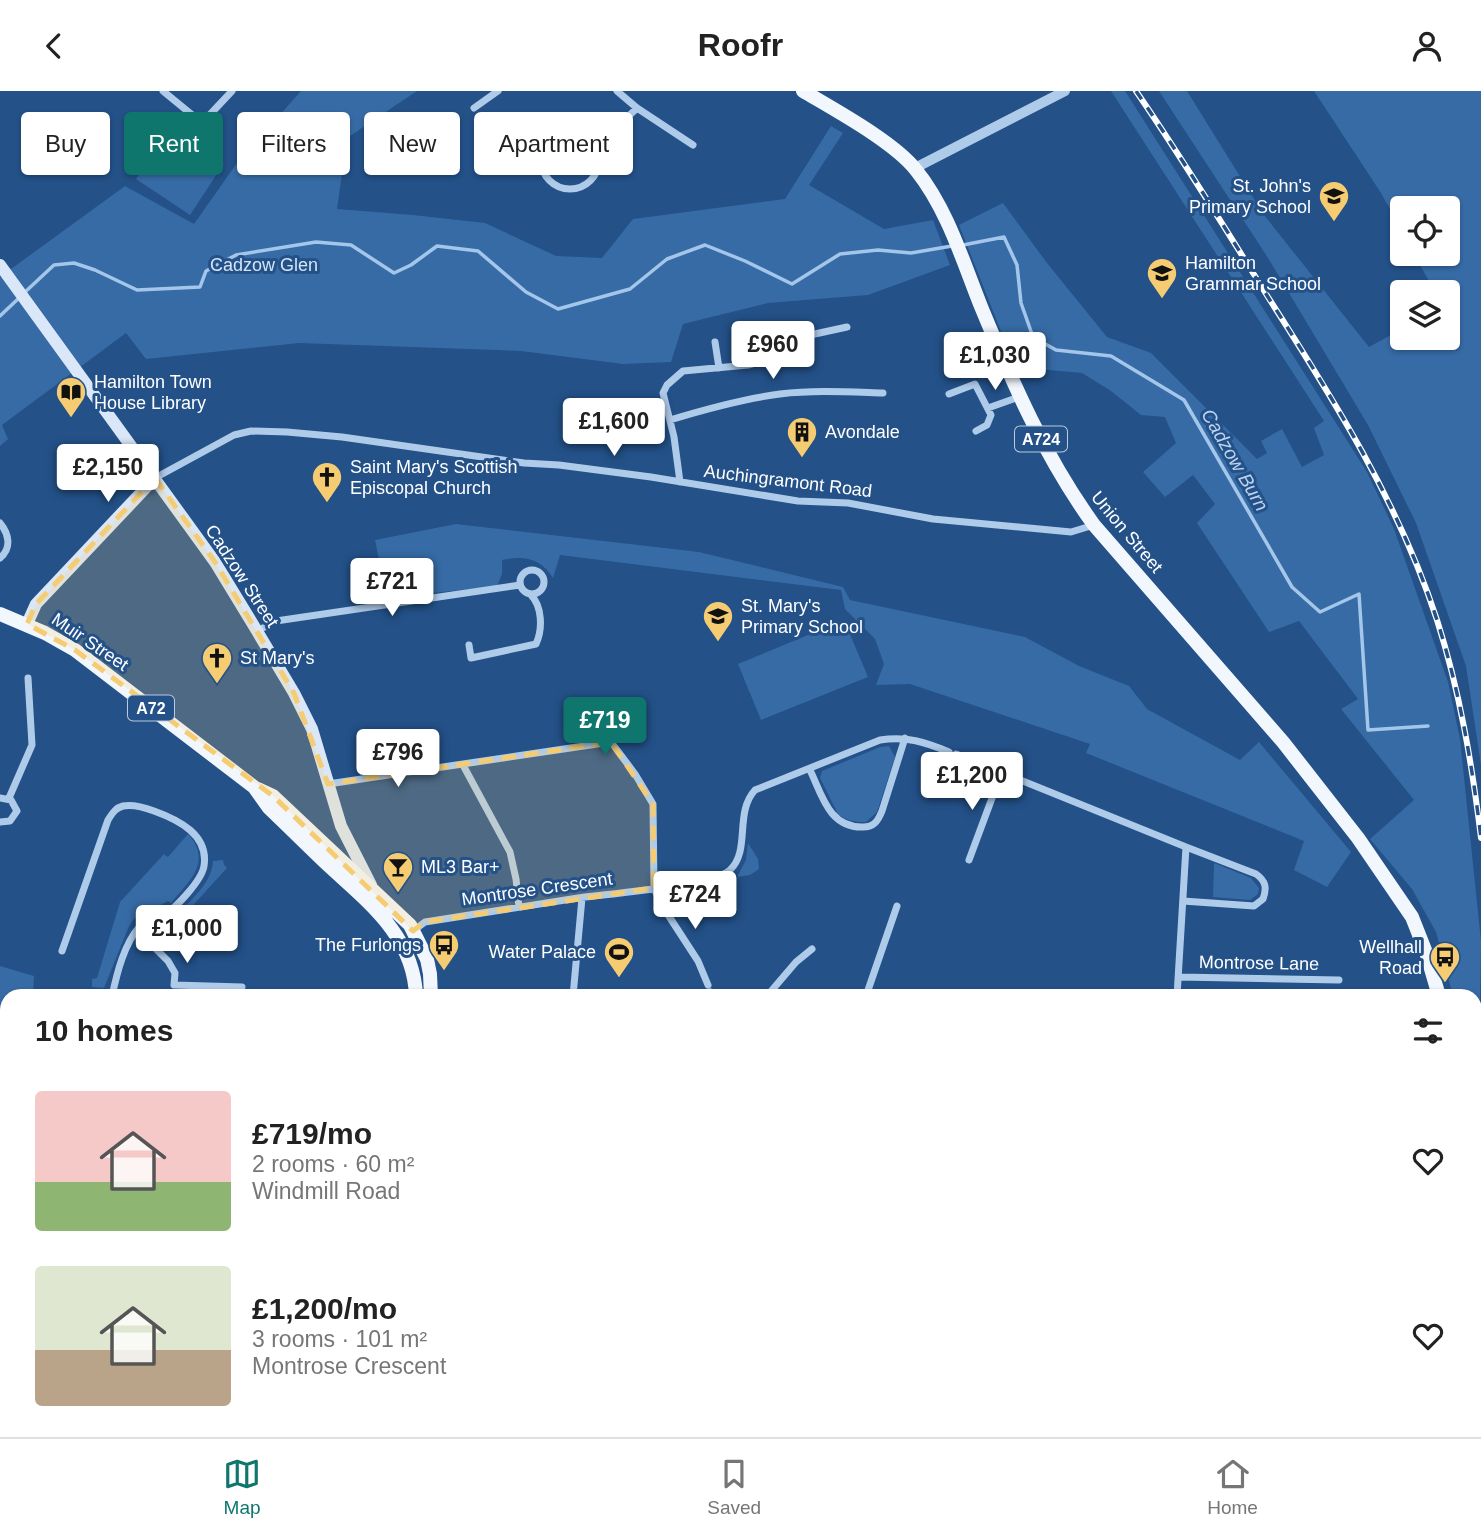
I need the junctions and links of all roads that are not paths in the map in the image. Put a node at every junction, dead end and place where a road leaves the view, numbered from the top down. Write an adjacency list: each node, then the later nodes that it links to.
1 (163, 91): 2 (street)
2 (232, 91)
3 (498, 91): 8 (street)
4 (617, 91): 7 (street)
5 (803, 91): 12 (main road, Union Street / A724)
6 (1065, 91): 12 (street)
7 (637, 108): 9 (street); 10 (street)
8 (474, 109)
9 (633, 112)
10 (693, 145)
11 (597, 147): 11 (street)
12 (915, 169): 19 (main road, Union Street / A724)
13 (3, 269): 23 (main road, Cadzow Street)
14 (847, 327): 16 (street)
15 (715, 342): 16 (street)
16 (719, 368): 21 (street)
17 (883, 393): 21 (street)
18 (949, 394): 20 (street)
19 (1019, 397): 20 (street); 26 (main road, Union Street / A724)
20 (988, 408): 22 (street)
21 (670, 420): 24 (street)
22 (976, 431)
23 (155, 478): 24 (street, Auchingramont Road); 31 (main road); 32 (main road, Cadzow Street)
24 (680, 482): 26 (street, Auchingramont Road)
25 (0, 523): 27 (street)
26 (1094, 525): 66 (main road, Union Street / A724)
27 (0, 558)
28 (520, 585): 29 (street); 29 (street); 32 (street)
29 (531, 595): 33 (street)
30 (0, 614): 31 (main road, Muir Street / A72)
31 (27, 624): 42 (main road, Muir Street / A72)
32 (257, 631): 39 (main road, Cadzow Street)
33 (469, 645)
34 (28, 678): 40 (street)
35 (905, 738): 37 (street, Montrose Crescent); 37 (street); 38 (street, Montrose Crescent)
36 (463, 765): 39 (street); 45 (street); 50 (street)
37 (810, 770): 45 (street, Montrose Crescent)
38 (1002, 774): 43 (street, Montrose Crescent); 44 (street)
39 (328, 784): 46 (main road, Muir Street)
40 (4, 798): 41 (street)
41 (0, 823)
42 (317, 846): 46 (main road, Muir Street / A72); 59 (main road, Muir Street / A72)
43 (1186, 847): 48 (street); 48 (street, Montrose Crescent)
44 (968, 860)
45 (654, 888): 47 (street, Montrose Crescent); 62 (street)
46 (375, 892): 52 (main road, Muir Street / A72)
47 (582, 898): 50 (street, Montrose Crescent); 61 (street)
48 (1183, 901): 55 (street)
49 (897, 906): 64 (street)
50 (519, 907): 52 (street, Montrose Crescent)
51 (137, 930): 54 (street); 57 (street); 58 (street)
52 (413, 931): 60 (main road, Muir Street / A72)
53 (812, 949): 63 (street)
54 (62, 951)
55 (1179, 977): 56 (street, Montrose Lane); 65 (street)
56 (1339, 980)
57 (242, 987)
58 (114, 989)
59 (415, 989)
60 (430, 989)
61 (574, 989)
62 (709, 989)
63 (773, 989)
64 (868, 989)
65 (1178, 989)
66 (1437, 989)

